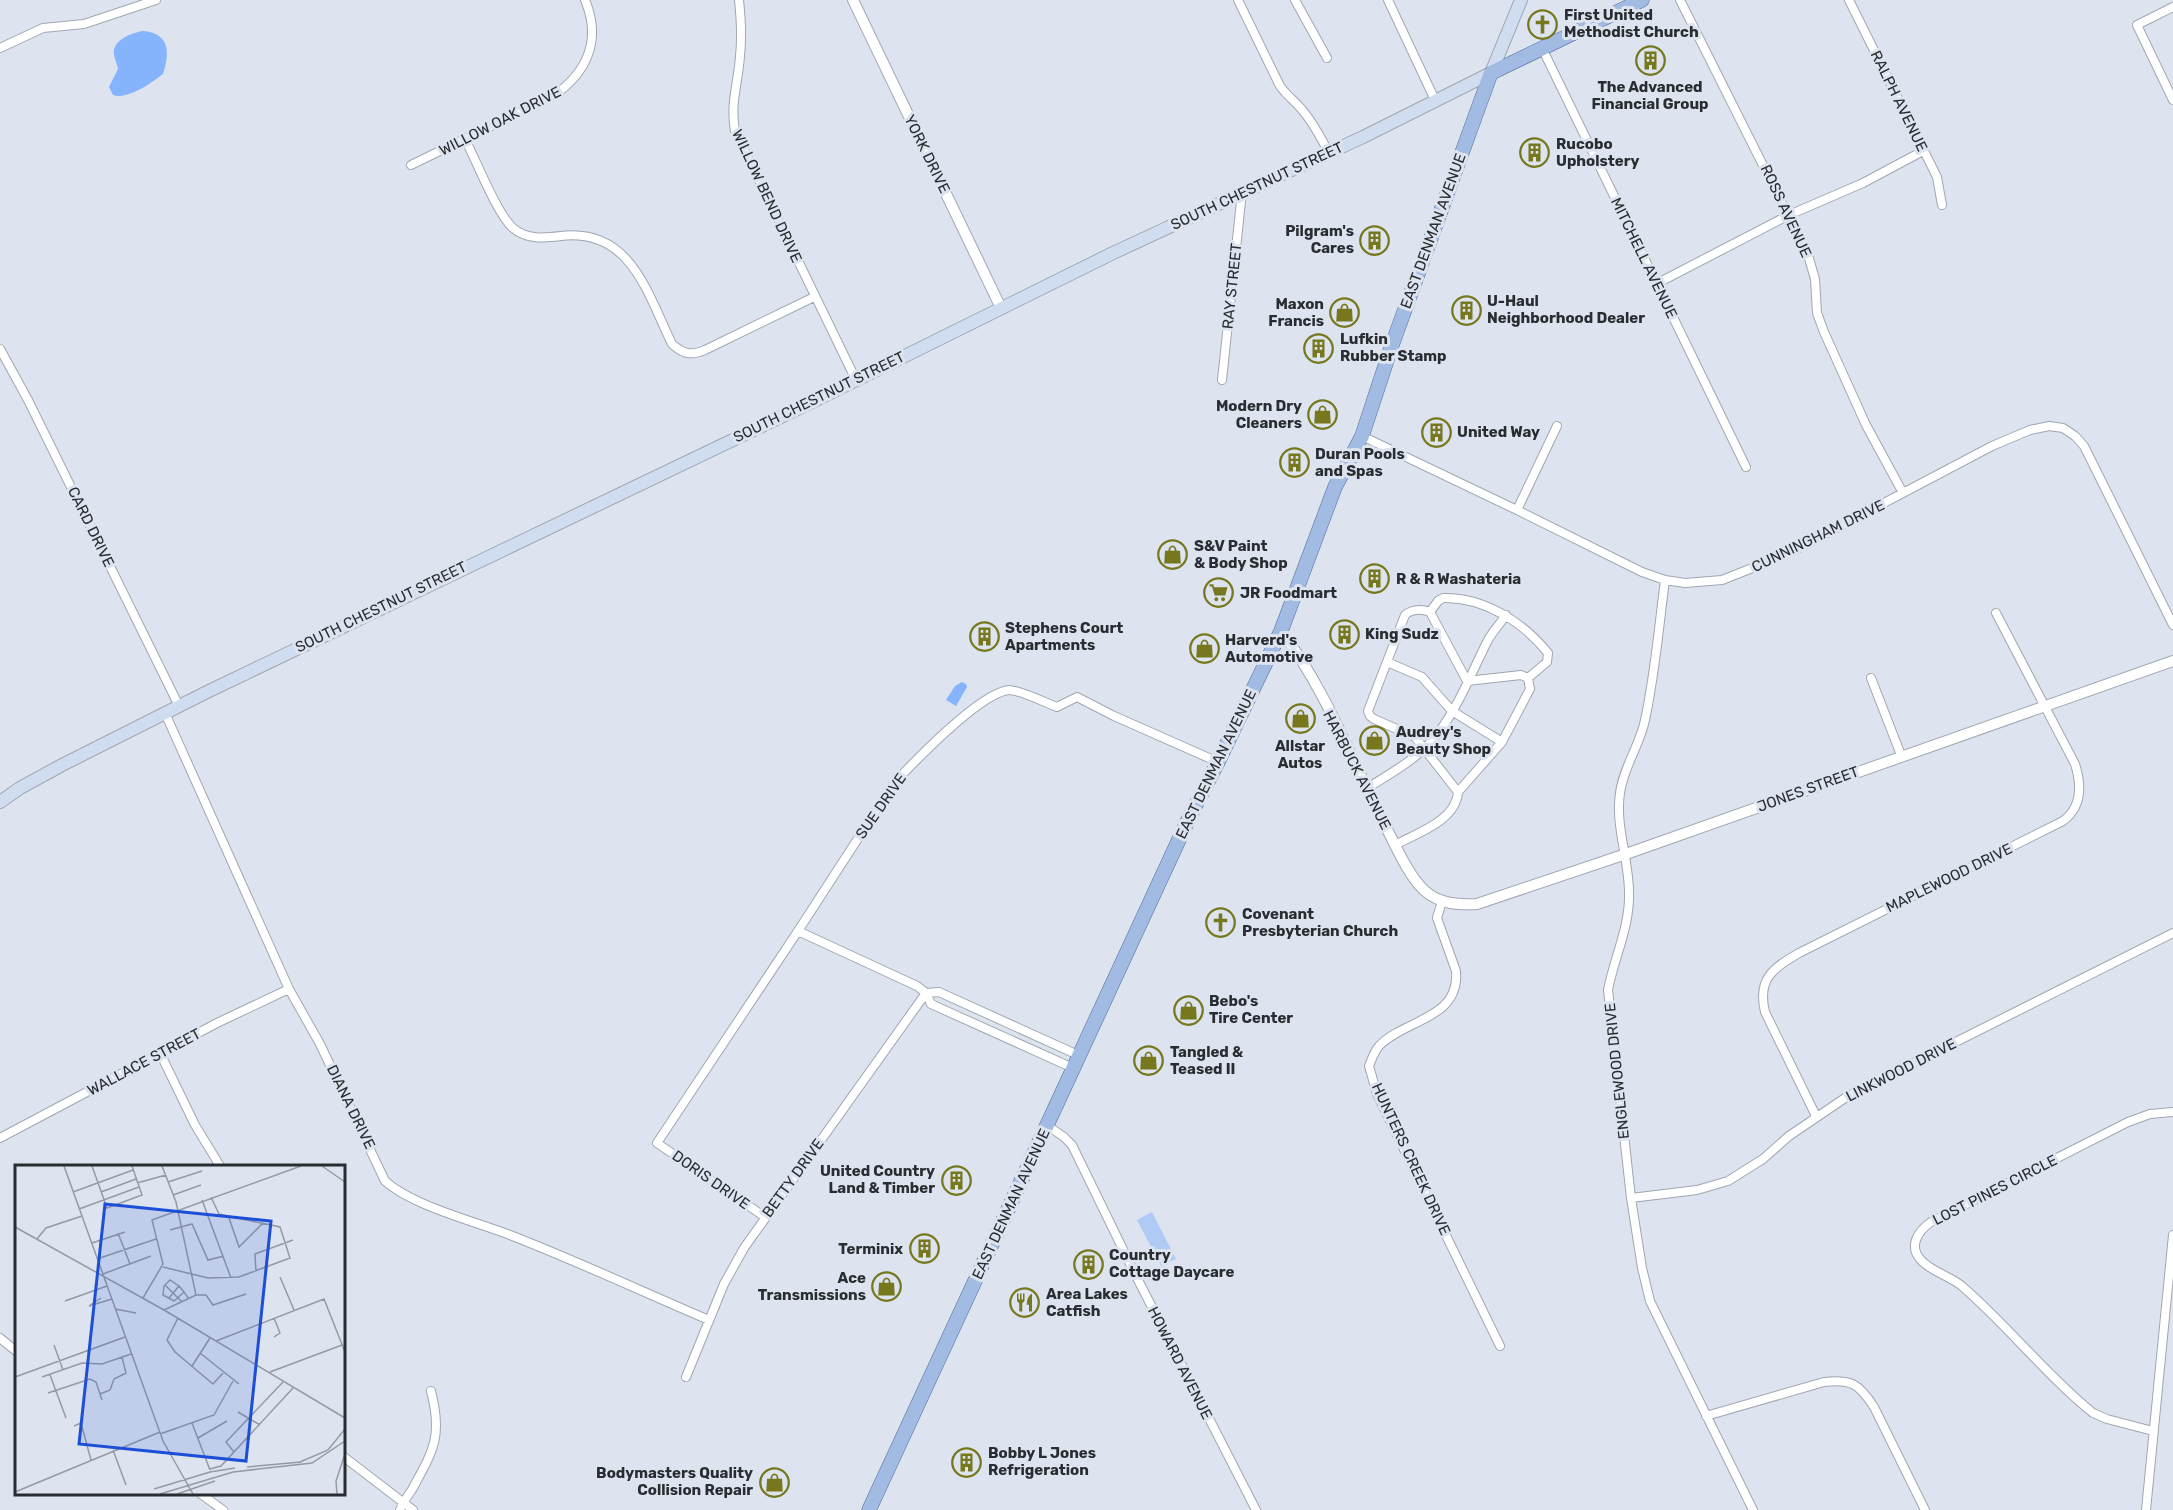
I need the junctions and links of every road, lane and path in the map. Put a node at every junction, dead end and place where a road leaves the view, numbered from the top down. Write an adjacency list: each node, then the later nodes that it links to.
1 (156, 0): 13 (street)
2 (585, 0): 19 (street, WILLOW OAK DRIVE)
3 (739, 0): 27 (street, WILLOW BEND DRIVE)
4 (853, 0): 28 (street, YORK DRIVE)
5 (1238, 0): 21 (street)
6 (1295, 0): 15 (street)
7 (1388, 0): 17 (street)
8 (1521, 0): 16 (main road, EAST DENMAN AVENUE)
9 (1642, 0): 14 (main road, SOUTH CHESTNUT STREET)
10 (1680, 0): 25 (street, ROSS AVENUE)
11 (1849, 0): 20 (street, RALPH AVENUE)
12 (2173, 8): 18 (street)
13 (0, 48)
14 (1542, 48): 16 (main road, SOUTH CHESTNUT STREET); 26 (street, MITCHELL AVENUE)
15 (1327, 58)
16 (1491, 73): 17 (main road, SOUTH CHESTNUT STREET); 33 (main road, EAST DENMAN AVENUE)
17 (1435, 100): 21 (main road, SOUTH CHESTNUT STREET)
18 (2173, 100)
19 (465, 139): 22 (street, WILLOW OAK DRIVE); 27 (street)
20 (1923, 151): 24 (street, RALPH AVENUE); 25 (street)
21 (1329, 153): 23 (main road, SOUTH CHESTNUT STREET)
22 (411, 165)
23 (1242, 192): 28 (main road, SOUTH CHESTNUT STREET); 31 (street, RAY STREET)
24 (1942, 205)
25 (1789, 215): 26 (street); 35 (street, ROSS AVENUE)
26 (1656, 284): 34 (street, MITCHELL AVENUE)
27 (814, 297): 30 (street, WILLOW BEND DRIVE)
28 (1001, 308): 30 (main road, SOUTH CHESTNUT STREET)
29 (0, 349): 48 (street, CARD DRIVE)
30 (856, 380): 48 (main road, SOUTH CHESTNUT STREET)
31 (1222, 380)
32 (1557, 426): 36 (street)
33 (1362, 436): 36 (street, CUNNINGHAM DRIVE); 42 (main road, EAST DENMAN AVENUE)
34 (1746, 467)
35 (1903, 494): 37 (street, CUNNINGHAM DRIVE); 41 (street, CUNNINGHAM DRIVE)
36 (1517, 510): 37 (street, CUNNINGHAM DRIVE)
37 (1665, 580): 60 (street, ENGLEWOOD DRIVE)
38 (1430, 612): 40 (street); 44 (street); 47 (street)
39 (1996, 613): 49 (street, MAPLEWOOD DRIVE)
40 (1506, 615): 45 (street); 47 (street)
41 (2173, 625)
42 (1281, 631): 55 (main road, EAST DENMAN AVENUE); 56 (street, HARBUCK AVENUE)
43 (2173, 661): 49 (street, JONES STREET)
44 (1387, 662): 50 (street); 53 (street)
45 (1528, 678): 47 (street); 52 (street)
46 (1871, 678): 54 (street)
47 (1467, 681): 50 (street)
48 (179, 706): 51 (main road, SOUTH CHESTNUT STREET)
49 (2045, 706): 54 (street, JONES STREET); 70 (street, MAPLEWOOD DRIVE)
50 (1452, 711): 52 (street); 53 (street)
51 (165, 713): 58 (main road, SOUTH CHESTNUT STREET); 64 (street, DIANA DRIVE)
52 (1502, 742): 57 (street)
53 (1424, 748): 56 (street); 57 (street)
54 (1901, 755): 60 (street, JONES STREET)
55 (1218, 762): 62 (street, SUE DRIVE); 67 (main road, EAST DENMAN AVENUE)
56 (1366, 789): 59 (street, HARBUCK AVENUE)
57 (1458, 792): 59 (street)
58 (0, 802)
59 (1395, 845): 61 (street, HARBUCK AVENUE)
60 (1626, 854): 61 (street, JONES STREET); 75 (street, ENGLEWOOD DRIVE)
61 (1442, 901): 80 (street, HUNTERS CREEK DRIVE)
62 (798, 931): 65 (street); 73 (street, SUE DRIVE)
63 (2173, 933): 70 (street, LINKWOOD DRIVE)
64 (288, 988): 66 (street, WALLACE STREET); 78 (street, DIANA DRIVE)
65 (926, 993): 67 (street); 68 (street); 76 (street, BETTY DRIVE)
66 (160, 1053): 72 (street, WALLACE STREET); 74 (street)
67 (1078, 1055): 68 (main road, EAST DENMAN AVENUE)
68 (1073, 1068): 71 (main road, EAST DENMAN AVENUE)
69 (2173, 1112): 85 (street, LOST PINES CIRCLE)
70 (1816, 1116): 75 (street, LINKWOOD DRIVE)
71 (1048, 1126): 91 (main road, EAST DENMAN AVENUE); 92 (street, HOWARD AVENUE)
72 (0, 1138)
73 (657, 1143): 76 (street, DORIS DRIVE)
74 (219, 1165)
75 (1631, 1198): 84 (street, ENGLEWOOD DRIVE)
76 (765, 1217): 78 (street, BETTY DRIVE)
77 (2173, 1234): 85 (street)
78 (709, 1320): 82 (street, BETTY DRIVE)
79 (0, 1338): 81 (street)
80 (1500, 1346)
81 (15, 1350)
82 (686, 1377)
83 (431, 1391): 88 (street)
84 (1706, 1416): 93 (street, ENGLEWOOD DRIVE); 94 (street)
85 (2153, 1431): 95 (street)
86 (345, 1458): 88 (street)
87 (202, 1495): 89 (street)
88 (401, 1506): 90 (street)
89 (223, 1510)
90 (413, 1510)
91 (869, 1510)
92 (1256, 1510)
93 (1753, 1510)
94 (1925, 1510)
95 (2146, 1510)

